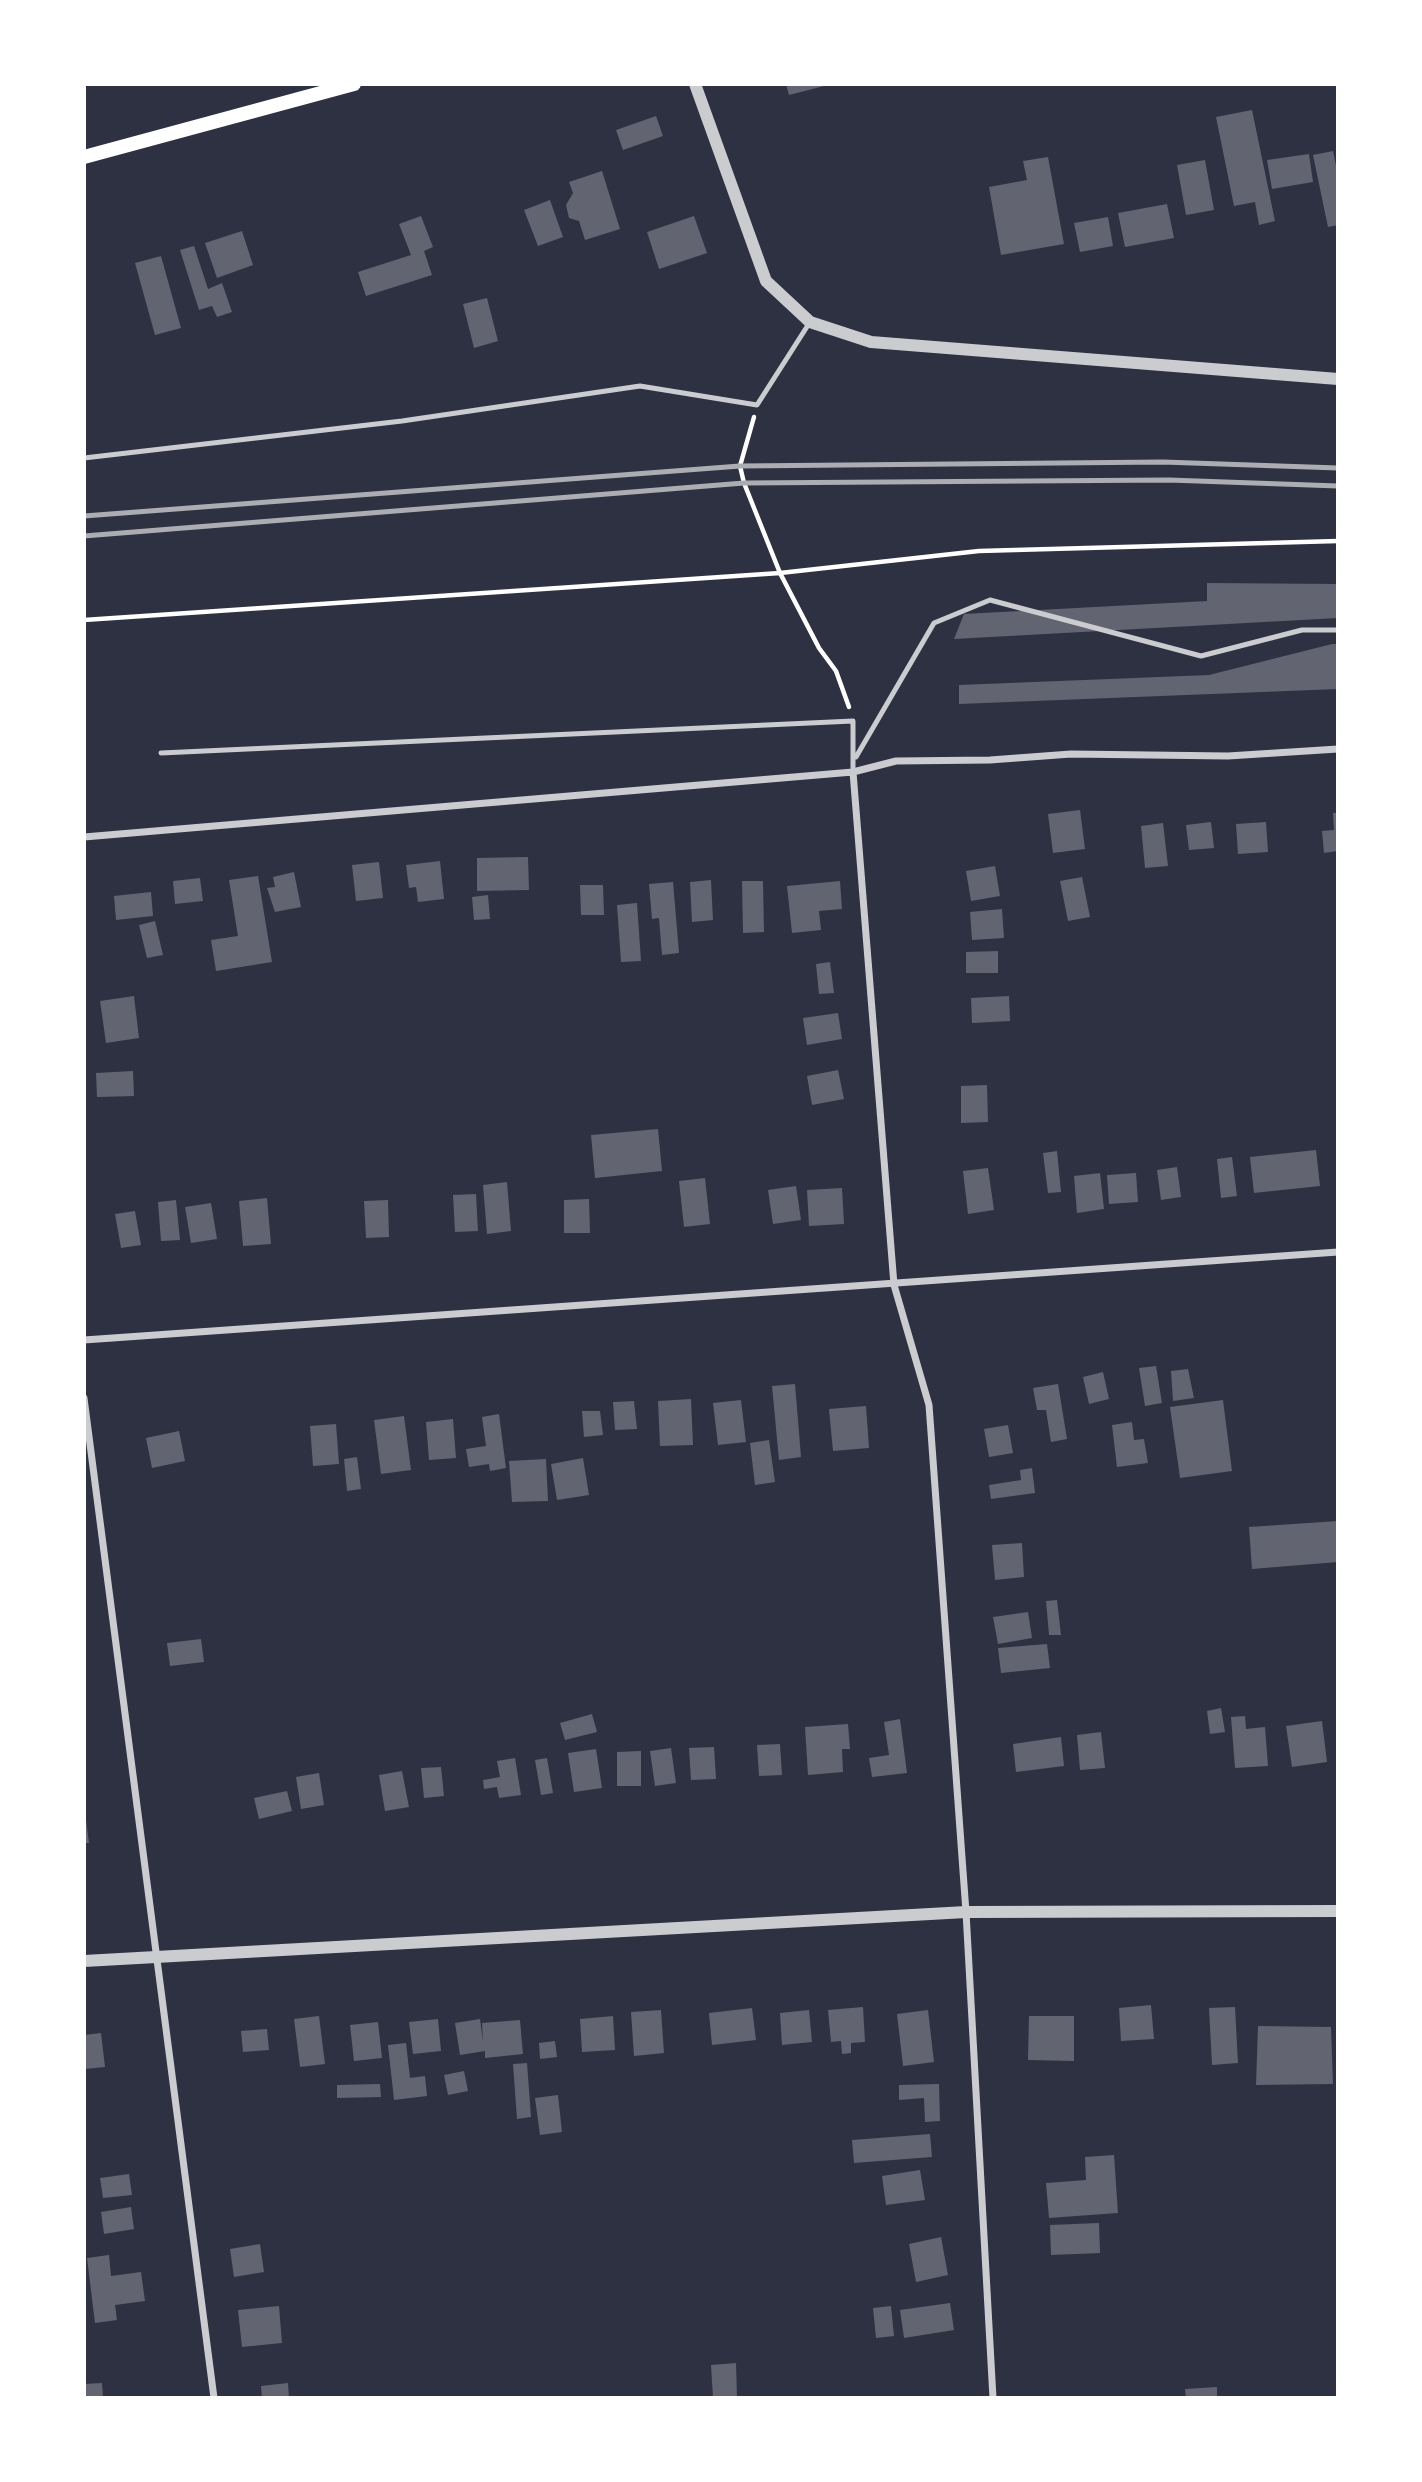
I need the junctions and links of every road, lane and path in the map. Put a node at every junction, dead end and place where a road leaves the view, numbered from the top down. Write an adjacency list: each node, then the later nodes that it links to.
1 (355, 84): 3 (main road)
2 (695, 84): 4 (street)
3 (84, 157)
4 (810, 322): 5 (street); 6 (lane)
5 (1338, 379)
6 (757, 405): 7 (lane); 9 (path)
7 (84, 458)
8 (1338, 541): 9 (path)
9 (780, 573): 10 (path); 12 (path)
10 (84, 620)
11 (1338, 630): 15 (lane)
12 (853, 721): 14 (lane); 15 (lane)
13 (1338, 749): 16 (street)
14 (161, 753)
15 (856, 758): 16 (lane)
16 (853, 772): 17 (street); 19 (street)
17 (84, 837)
18 (1338, 1252): 19 (street)
19 (894, 1285): 20 (street); 23 (street)
20 (84, 1340)
21 (84, 1398): 24 (street)
22 (1338, 1911): 23 (street)
23 (966, 1912): 24 (street); 27 (street)
24 (155, 1956): 25 (street); 26 (street)
25 (84, 1961)
26 (214, 2398)
27 (993, 2398)

